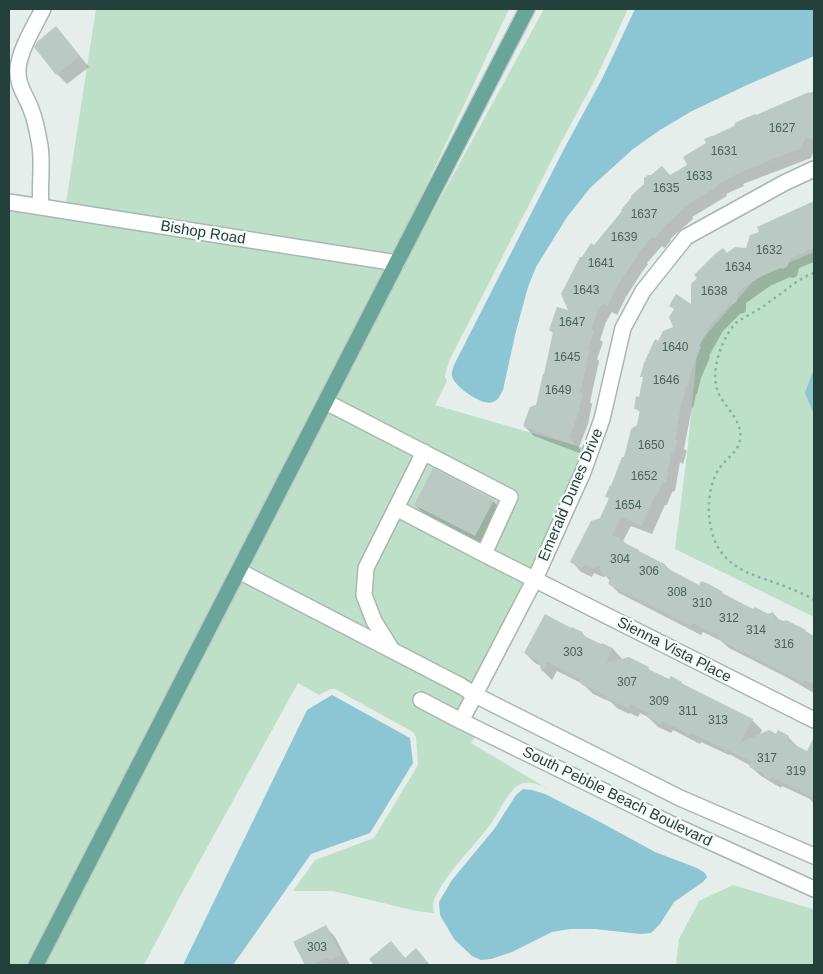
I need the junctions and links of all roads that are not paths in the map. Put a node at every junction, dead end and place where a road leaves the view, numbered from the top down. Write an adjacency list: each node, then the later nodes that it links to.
1 (44, 9): 5 (street)
2 (528, 9): 6 (main road)
3 (814, 170): 12 (street, Emerald Dunes Drive)
4 (9, 202): 5 (street, Bishop Road)
5 (41, 207): 6 (street, Bishop Road)
6 (397, 263): 7 (main road)
7 (326, 402): 8 (street); 11 (main road)
8 (424, 452): 9 (street); 10 (street)
9 (396, 508): 10 (street, Sienna Vista Place); 13 (street)
10 (484, 554): 12 (street, Sienna Vista Place)
11 (239, 571): 13 (street, South Pebble Beach Boulevard); 20 (main road)
12 (535, 579): 14 (street, Emerald Dunes Drive); 16 (street, Sienna Vista Place)
13 (393, 651): 14 (street, South Pebble Beach Boulevard)
14 (475, 695): 17 (street, Emerald Dunes Drive); 18 (street, South Pebble Beach Boulevard)
15 (421, 700): 17 (street, South Pebble Beach Boulevard)
16 (814, 720)
17 (461, 721): 19 (street, South Pebble Beach Boulevard)
18 (814, 856)
19 (814, 889)
20 (36, 965)

